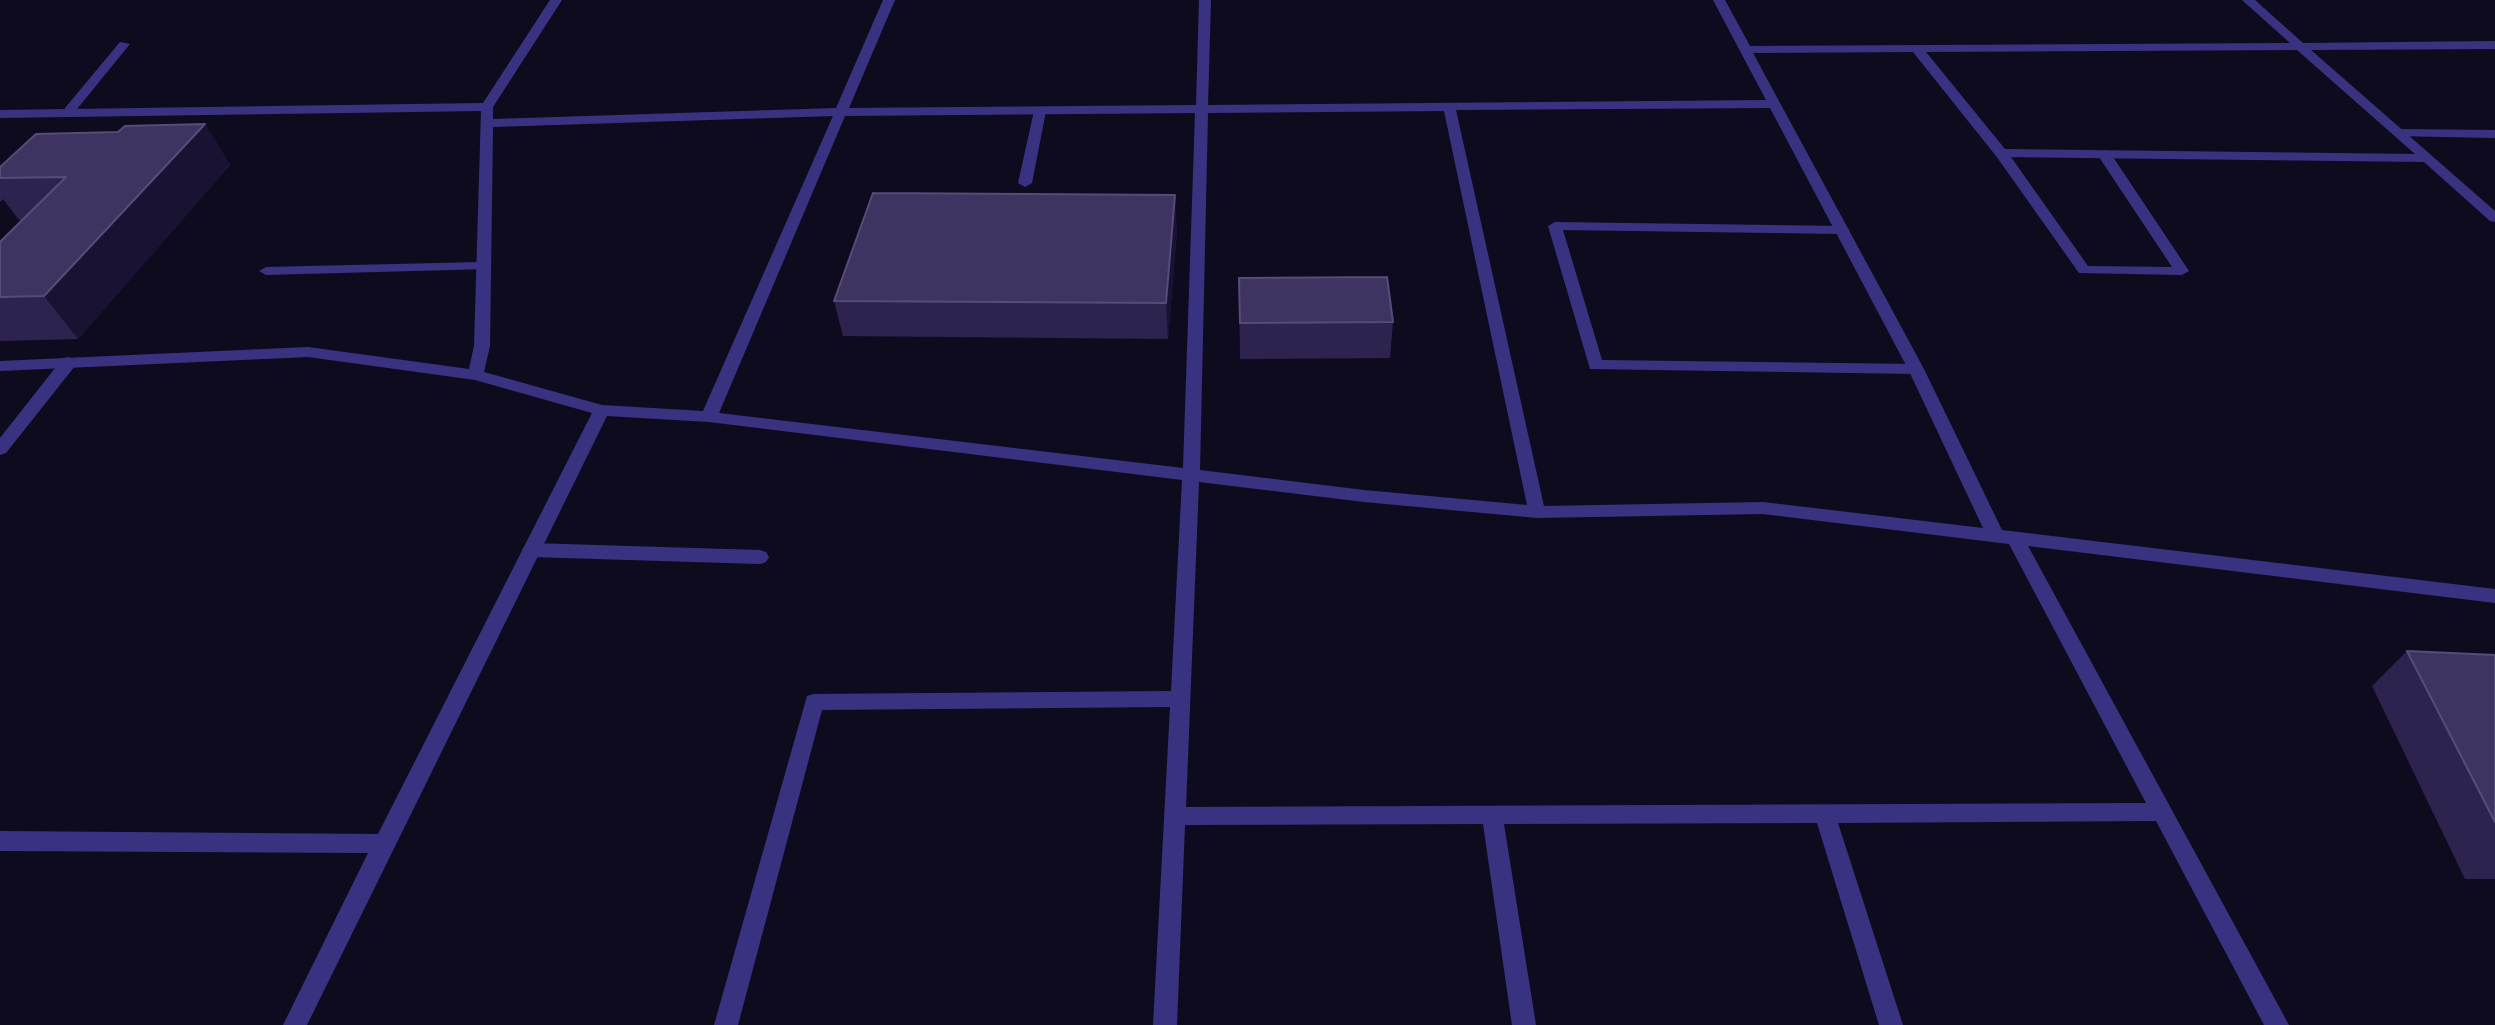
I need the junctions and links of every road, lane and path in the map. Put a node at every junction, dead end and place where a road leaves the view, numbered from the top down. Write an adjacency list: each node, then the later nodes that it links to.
1 (556, 0): 12 (street)
2 (889, 0): 17 (street)
3 (1206, 0): 14 (street)
4 (1719, 0): 10 (street)
5 (2248, 0): 7 (street)
6 (124, 44): 15 (street)
7 (2301, 45): 8 (street); 9 (street); 20 (street)
8 (2495, 45)
9 (1916, 48): 10 (street); 22 (street)
10 (1745, 50): 11 (street)
11 (1774, 104): 13 (street); 27 (street)
12 (487, 107): 15 (street); 19 (street)
13 (1448, 107): 14 (street); 38 (street)
14 (1203, 109): 16 (street); 37 (street)
15 (69, 111): 18 (street)
16 (1040, 111): 17 (street); 25 (street)
17 (842, 112): 19 (street); 35 (street)
18 (0, 114)
19 (487, 123): 28 (street)
20 (2400, 134): 21 (street); 24 (street)
21 (2495, 134)
22 (2001, 153): 23 (street); 23 (street)
23 (2104, 154): 24 (street)
24 (2427, 158): 26 (street)
25 (1025, 183)
26 (2495, 218)
27 (1843, 230): 32 (street); 32 (street)
28 (482, 266): 29 (street); 33 (street)
29 (266, 271)
30 (69, 362): 31 (street); 33 (street); 36 (street)
31 (0, 366)
32 (1916, 369): 39 (street)
33 (475, 376): 34 (street)
34 (602, 410): 35 (street); 40 (street)
35 (709, 417): 37 (street)
36 (0, 449)
37 (1191, 473): 38 (street); 43 (street)
38 (1537, 512): 39 (street)
39 (2005, 537): 42 (street); 44 (street)
40 (531, 550): 41 (street); 49 (street)
41 (760, 557)
42 (2495, 596)
43 (1179, 699): 47 (street); 51 (street)
44 (2162, 812): 45 (street); 55 (street)
45 (1825, 814): 46 (street); 54 (street)
46 (1492, 815): 47 (street); 53 (street)
47 (1174, 816): 52 (street)
48 (0, 841): 49 (street)
49 (384, 844): 50 (street)
50 (295, 1025)
51 (726, 1025)
52 (1164, 1025)
53 (1524, 1025)
54 (1891, 1025)
55 (2277, 1025)

